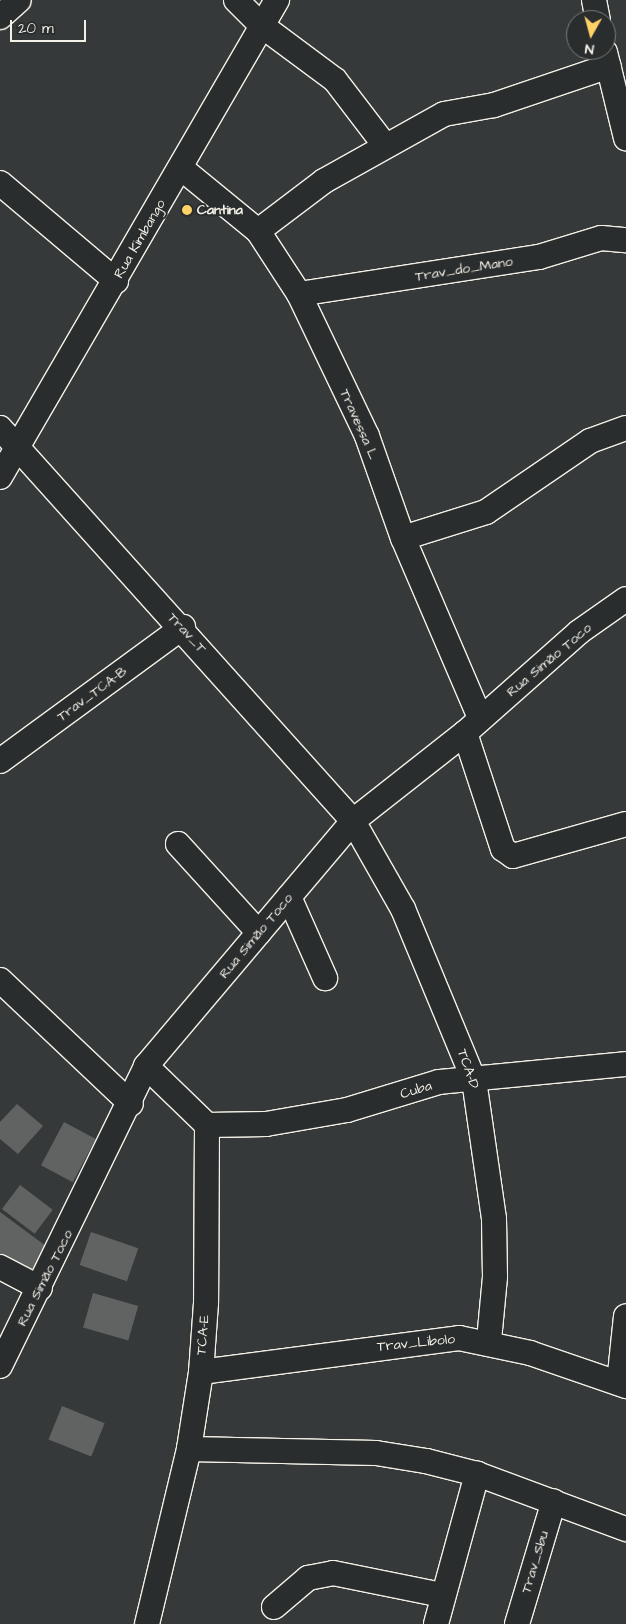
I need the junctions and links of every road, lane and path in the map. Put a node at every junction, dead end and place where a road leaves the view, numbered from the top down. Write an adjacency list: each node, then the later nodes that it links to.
1 (19, 0): 4 (street)
2 (236, 0): 5 (street)
3 (277, 0): 5 (street, Rua Kimbango)
4 (0, 17)
5 (262, 25): 9 (street); 10 (street, Rua Kimbango)
6 (602, 60): 9 (street)
7 (607, 60): 8 (street)
8 (626, 138)
9 (384, 144): 12 (street)
10 (181, 168): 12 (street, Travessa L); 14 (street, Rua Kimbango)
11 (0, 182): 14 (street)
12 (258, 231): 15 (street, Travessa L)
13 (626, 240): 15 (street, Trav_do_Mano)
14 (116, 281): 18 (street, Rua Kimbango)
15 (299, 294): 20 (street, Travessa L)
16 (0, 428): 18 (street, Trav_T)
17 (626, 428): 20 (street)
18 (19, 449): 19 (street, Rua Kimbango); 22 (street, Trav_T)
19 (0, 477)
20 (403, 538): 23 (street, Travessa L)
21 (626, 599): 23 (street, Rua Simão Toco)
22 (183, 627): 24 (street, Trav_TCA-B); 25 (street, Trav_T)
23 (473, 725): 25 (street, Rua Simão Toco); 26 (street, Travessa L)
24 (0, 762)
25 (353, 821): 28 (street, Rua Simão Toco); 34 (street, TCA-D)
26 (626, 824)
27 (178, 844): 29 (street)
28 (288, 897): 29 (street, Rua Simão Toco); 30 (street)
29 (259, 932): 33 (street, Rua Simão Toco)
30 (325, 978)
31 (0, 980): 35 (street)
32 (626, 1064): 34 (street, Cuba)
33 (146, 1066): 35 (street, Rua Simão Toco); 36 (street)
34 (474, 1080): 36 (street, Cuba); 40 (street, TCA-D)
35 (131, 1104): 38 (street, Rua Simão Toco)
36 (207, 1125): 42 (street, TCA-E)
37 (0, 1267): 38 (street)
38 (40, 1288): 41 (street, Rua Simão Toco)
39 (626, 1316): 43 (street)
40 (489, 1341): 42 (street, Trav_Libolo); 43 (street, Trav_Libolo)
41 (0, 1366)
42 (200, 1372): 44 (street, TCA-E)
43 (623, 1384)
44 (189, 1449): 45 (street); 50 (street, TCA-E)
45 (477, 1474): 46 (street); 48 (street)
46 (554, 1501): 47 (street); 52 (street, Trav_Sbu)
47 (626, 1529)
48 (442, 1595): 49 (street); 51 (street)
49 (274, 1607)
50 (147, 1624)
51 (436, 1624)
52 (517, 1624)

